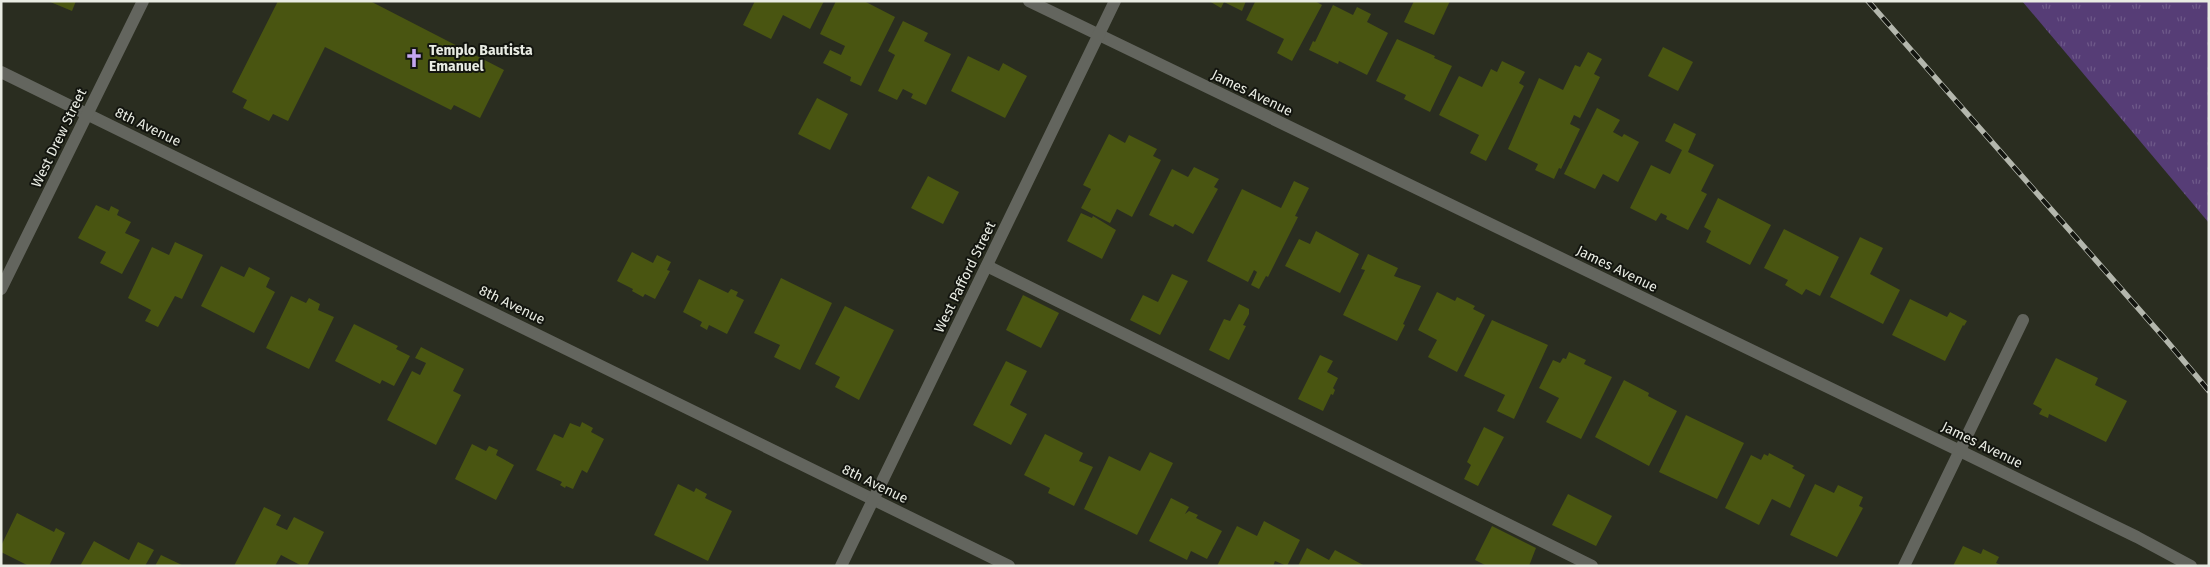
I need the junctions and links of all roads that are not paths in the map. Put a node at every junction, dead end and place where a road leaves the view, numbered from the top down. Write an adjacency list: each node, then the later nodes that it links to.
1 (143, 1): 6 (street, West Drew Street)
2 (1029, 1): 4 (street, James Avenue)
3 (1115, 1): 4 (street, West Pafford Street)
4 (1098, 35): 7 (street, West Pafford Street); 10 (street, James Avenue)
5 (1, 72): 6 (street, 8th Avenue)
6 (87, 114): 8 (street, West Drew Street); 11 (street, 8th Avenue)
7 (987, 266): 11 (street, West Pafford Street); 14 (street)
8 (1, 289)
9 (2023, 320): 10 (street)
10 (1960, 451): 15 (street); 16 (street, James Avenue)
11 (873, 499): 12 (street, West Pafford Street); 13 (street, 8th Avenue)
12 (841, 566)
13 (1009, 566)
14 (1592, 566)
15 (1904, 566)
16 (2191, 566)

